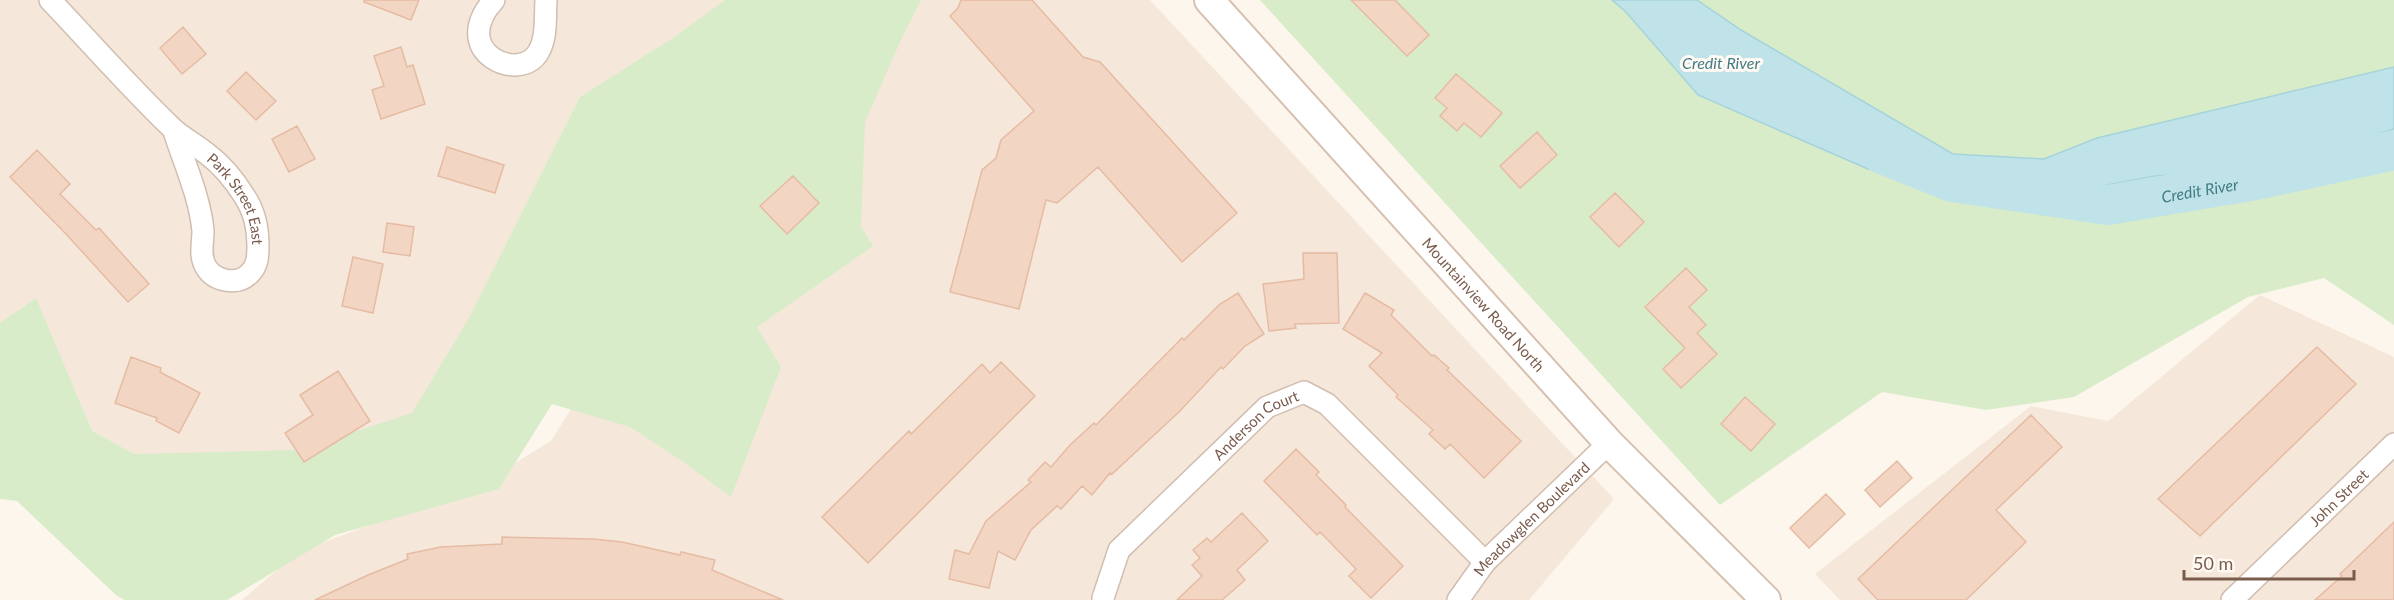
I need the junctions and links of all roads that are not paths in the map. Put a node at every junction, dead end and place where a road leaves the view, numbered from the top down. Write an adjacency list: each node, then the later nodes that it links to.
1 (50, 0): 5 (street, Park Street East)
2 (494, 0): 3 (street)
3 (546, 0)
4 (1209, 0): 6 (main road, Mountainview Road North)
5 (174, 131): 5 (street, Park Street East)
6 (1609, 443): 8 (street, Meadowglen Boulevard); 11 (main road, Mountainview Road North)
7 (2394, 444): 12 (street, John Street)
8 (1485, 562): 9 (street, Anderson Court); 10 (street, Meadowglen Boulevard)
9 (1103, 598)
10 (1458, 600)
11 (1766, 600)
12 (2232, 600)

